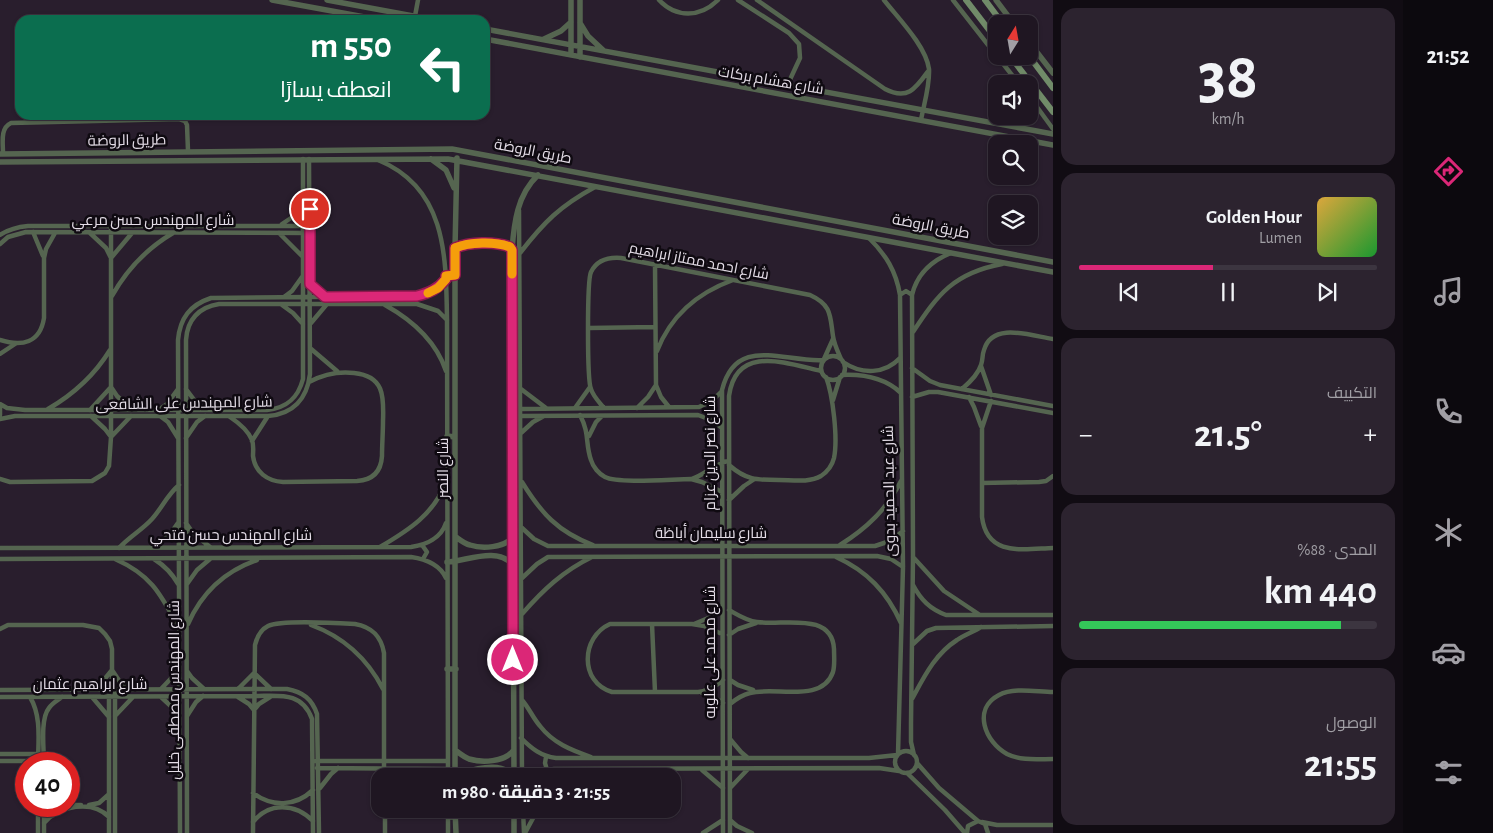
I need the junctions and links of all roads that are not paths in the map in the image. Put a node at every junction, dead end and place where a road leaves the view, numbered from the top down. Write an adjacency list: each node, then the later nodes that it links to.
1 (272, 0): 15 (street)
2 (327, 0): 16 (street)
3 (418, 0): 20 (street)
4 (571, 0): 24 (street)
5 (580, 0): 25 (street)
6 (659, 0): 7 (street)
7 (718, 0)
8 (738, 0): 23 (street)
9 (757, 0): 17 (street)
10 (884, 0): 40 (street)
11 (953, 0): 31 (street)
12 (966, 0): 26 (main road)
13 (985, 0): 21 (main road)
14 (996, 0): 22 (street)
15 (307, 3): 18 (street)
16 (363, 3): 19 (street)
17 (771, 10): 23 (street); 40 (street)
18 (359, 15)
19 (411, 15)
20 (415, 15)
21 (996, 15)
22 (1007, 15)
23 (766, 18): 44 (street)
24 (571, 22): 29 (street); 30 (street)
25 (580, 22): 32 (street); 33 (street)
26 (988, 25)
27 (490, 30): 29 (street, شارع هشام بركات)
28 (490, 40): 35 (street, شارع هشام بركات)
29 (542, 40): 30 (street, شارع هشام بركات)
30 (571, 45): 32 (street, شارع هشام بركات); 35 (street)
31 (988, 45)
32 (580, 47): 33 (street, شارع هشام بركات); 36 (street)
33 (605, 51): 43 (street, شارع هشام بركات)
34 (1038, 54): 41 (street)
35 (571, 55): 36 (street, شارع هشام بركات)
36 (580, 57): 46 (street, شارع هشام بركات)
37 (1004, 65): 42 (street)
38 (1017, 65): 49 (main road)
39 (1036, 65): 45 (main road)
40 (929, 70): 48 (street)
41 (1053, 73)
42 (1011, 74)
43 (752, 79): 44 (street, شارع هشام بركات); 46 (street)
44 (786, 86): 48 (street, شارع هشام بركات)
45 (1053, 88)
46 (751, 89): 52 (street, شارع هشام بركات)
47 (1038, 108): 55 (street)
48 (923, 111): 52 (street); 53 (street, شارع هشام بركات)
49 (1053, 112)
50 (112, 120): 62 (street)
51 (183, 120): 61 (street)
52 (921, 120): 57 (street, شارع هشام بركات)
53 (988, 122)
54 (1005, 125): 56 (street, شارع هشام بركات)
55 (1053, 129)
56 (1053, 134)
57 (1053, 145)
58 (458, 150): 60 (street, طريق الروضة); 66 (street, طريق الروضة); 69 (street, شارع النصر)
59 (206, 151): 60 (street, طريق الروضة); 61 (street, طريق الروضة); 67 (street)
60 (228, 151): 68 (street)
61 (188, 152): 62 (street, طريق الروضة)
62 (2, 154)
63 (430, 158): 65 (street, طريق الروضة); 69 (street, طريق الروضة); 74 (street)
64 (306, 159): 65 (street, طريق الروضة); 68 (street, طريق الروضة); 79 (street, شارع المهندس على الشافعى); 84 (street, شارع المهندس على الشافعى)
65 (375, 159): 110 (street)
66 (510, 159): 71 (street); 75 (street, طريق الروضة)
67 (206, 160): 68 (street, طريق الروضة); 70 (street, طريق الروضة)
68 (229, 160)
69 (457, 160): 71 (street, طريق الروضة); 74 (street, شارع النصر)
70 (0, 162)
71 (508, 170): 72 (street, طريق الروضة)
72 (538, 176): 73 (street, طريق الروضة); 76 (street)
73 (596, 186): 78 (street, طريق الروضة); 99 (street)
74 (456, 199): 97 (street, شارع النصر)
75 (724, 200): 77 (street, طريق الروضة); 78 (street)
76 (519, 204): 98 (street); 99 (street)
77 (743, 204): 80 (street); 104 (street, طريق الروضة)
78 (722, 209): 80 (street, طريق الروضة)
79 (303, 210): 82 (street); 83 (street, شارع المهندس على الشافعى)
80 (742, 213): 95 (street, طريق الروضة)
81 (111, 226): 82 (street, شارع المهندس حسن مرعي); 88 (street); 94 (street, شارع المهندس حسن مرعي)
82 (279, 226): 83 (street, شارع المهندس حسن مرعي)
83 (303, 226): 84 (street, شارع المهندس حسن مرعي); 92 (street, شارع المهندس على الشافعى)
84 (310, 226): 93 (street, شارع المهندس على الشافعى)
85 (33, 232): 86 (street, شارع المهندس حسن مرعي); 96 (street, شارع المهندس حسن مرعي); 102 (street)
86 (55, 232): 87 (street, شارع المهندس حسن مرعي); 102 (street)
87 (90, 232): 88 (street, شارع المهندس حسن مرعي); 103 (street)
88 (111, 233): 89 (street, شارع المهندس حسن مرعي); 103 (street)
89 (132, 233): 90 (street, شارع المهندس حسن مرعي); 103 (street)
90 (173, 233): 91 (street, شارع المهندس حسن مرعي); 119 (street)
91 (279, 233): 92 (street, شارع المهندس حسن مرعي); 101 (street)
92 (303, 233): 93 (street, شارع المهندس حسن مرعي); 101 (street, شارع المهندس على الشافعى)
93 (310, 233): 112 (street, شارع المهندس على الشافعى)
94 (0, 235)
95 (868, 237): 100 (street, طريق الروضة); 113 (street, شارع عبد الحميد بدوى)
96 (0, 244)
97 (455, 248): 98 (street); 108 (street, شارع النصر)
98 (512, 250): 130 (street)
99 (520, 253): 131 (street)
100 (951, 253): 105 (street, طريق الروضة); 114 (street, شارع عبد الحميد بدوى)
101 (303, 257): 109 (street, شارع المهندس على الشافعى)
102 (44, 258): 136 (street)
103 (111, 258): 119 (street)
104 (1053, 262)
105 (1006, 263): 107 (street, طريق الروضة); 132 (street)
106 (655, 265): 111 (street, شارع احمد ممتاز ابراهيم); 128 (street, شارع احمد ممتاز ابراهيم); 129 (street)
107 (1053, 272)
108 (455, 275): 110 (street); 205 (street, شارع النصر)
109 (303, 276): 115 (street); 116 (street, شارع المهندس على الشافعى)
110 (446, 278): 118 (street, شارع المهندس مصطفى خليل); 125 (street)
111 (734, 280): 133 (street, شارع احمد ممتاز ابراهيم); 140 (street)
112 (310, 284): 117 (street, شارع المهندس على الشافعى); 118 (street)
113 (900, 295): 114 (street); 141 (street, شارع عبد الحميد بدوى)
114 (912, 295): 132 (street, شارع عبد الحميد بدوى)
115 (284, 297): 116 (street, شارع المهندس مصطفى خليل); 155 (street, شارع المهندس مصطفى خليل)
116 (303, 297): 117 (street, شارع المهندس مصطفى خليل); 121 (street, شارع المهندس على الشافعى)
117 (310, 297): 118 (street, شارع المهندس مصطفى خليل); 122 (street, شارع المهندس على الشافعى)
118 (325, 297)
119 (111, 298): 138 (street)
120 (281, 304): 121 (street); 126 (street); 156 (street)
121 (303, 304): 122 (street); 126 (street, شارع المهندس على الشافعى)
122 (310, 304): 123 (street); 127 (street, شارع المهندس على الشافعى)
123 (327, 304): 124 (street); 127 (street)
124 (384, 304): 125 (street); 148 (street)
125 (447, 320): 148 (street)
126 (303, 324): 184 (street, شارع المهندس على الشافعى)
127 (310, 324): 137 (street, شارع المهندس على الشافعى)
128 (589, 328): 129 (street); 154 (street, شارع احمد ممتاز ابراهيم)
129 (655, 328): 140 (street)
130 (512, 330): 131 (street); 222 (street)
131 (520, 330): 157 (street)
132 (912, 334): 145 (street, شارع عبد الحميد بدوى)
133 (833, 337): 142 (street); 143 (street, شارع احمد ممتاز ابراهيم)
134 (0, 340): 136 (street)
135 (1053, 340): 144 (street)
136 (16, 344): 139 (street)
137 (310, 348): 147 (street); 151 (street, شارع المهندس على الشافعى)
138 (111, 349): 153 (street); 177 (street)
139 (0, 354)
140 (655, 354): 152 (street)
141 (900, 358): 143 (street); 160 (street, شارع عبد الحميد بدوى)
142 (824, 360): 143 (street); 146 (street); 159 (street, شارع نصر الدين عزام)
143 (842, 361): 149 (street)
144 (981, 366): 158 (street); 161 (street)
145 (912, 368): 158 (street); 163 (street, شارع عبد الحميد بدوى)
146 (821, 371): 150 (street); 212 (street, شارع نصر الدين عزام)
147 (337, 372): 151 (street); 210 (street)
148 (447, 375): 204 (street)
149 (841, 376): 150 (street); 160 (street); 166 (street)
150 (826, 378): 166 (street)
151 (309, 382): 198 (street, شارع المهندس على الشافعى)
152 (656, 385): 173 (street); 174 (street)
153 (111, 387): 178 (street); 179 (street); 180 (street)
154 (590, 387): 171 (street); 172 (street)
155 (178, 388): 181 (street); 182 (street, شارع المهندس مصطفى خليل)
156 (186, 388): 183 (street, شارع المهندس مصطفى خليل); 184 (street)
157 (521, 389): 170 (street); 176 (street)
158 (962, 389): 161 (street)
159 (722, 390): 175 (street); 201 (street, شارع نصر الدين عزام)
160 (901, 393): 217 (street, شارع عبد الحميد بدوى)
161 (991, 395): 168 (street)
162 (968, 397): 163 (street); 165 (street); 202 (street)
163 (912, 398): 226 (street, شارع عبد الحميد بدوى)
164 (1053, 400): 168 (street)
165 (991, 401): 185 (street); 202 (street)
166 (833, 402): 218 (street)
167 (0, 404): 177 (street, شارع المهندس على الشافعى); 200 (street)
168 (1047, 405): 169 (street)
169 (1053, 406)
170 (547, 408): 171 (street); 176 (street)
171 (575, 408): 172 (street)
172 (604, 408): 173 (street)
173 (638, 408): 174 (street)
174 (670, 408): 175 (street)
175 (699, 408): 189 (street)
176 (521, 409): 199 (street)
177 (47, 410): 178 (street, شارع المهندس على الشافعى)
178 (90, 410): 179 (street, شارع المهندس على الشافعى)
179 (111, 410): 180 (street, شارع المهندس على الشافعى); 191 (street)
180 (132, 410): 181 (street, شارع المهندس على الشافعى)
181 (159, 410): 182 (street, شارع المهندس على الشافعى)
182 (178, 410): 183 (street, شارع المهندس على الشافعى); 194 (street, شارع المهندس مصطفى خليل)
183 (186, 410): 184 (street, شارع المهندس على الشافعى); 195 (street, شارع المهندس مصطفى خليل)
184 (205, 410)
185 (1053, 413)
186 (546, 415): 187 (street); 199 (street); 203 (street)
187 (580, 415): 188 (street); 207 (street)
188 (602, 415): 189 (street); 207 (street)
189 (698, 415): 201 (street)
190 (91, 416): 191 (street, شارع المهندس على الشافعى); 200 (street, شارع المهندس على الشافعى); 206 (street)
191 (111, 416): 192 (street, شارع المهندس على الشافعى); 206 (street)
192 (131, 416): 193 (street, شارع المهندس على الشافعى); 206 (street)
193 (160, 416): 194 (street, شارع المهندس على الشافعى); 208 (street)
194 (178, 416): 195 (street, شارع المهندس على الشافعى); 208 (street, شارع المهندس مصطفى خليل)
195 (186, 416): 196 (street, شارع المهندس على الشافعى); 209 (street, شارع المهندس مصطفى خليل)
196 (205, 416): 197 (street, شارع المهندس على الشافعى); 209 (street)
197 (229, 416): 198 (street, شارع المهندس على الشافعى); 210 (street)
198 (268, 416): 210 (street)
199 (521, 416): 203 (street)
200 (0, 417)
201 (722, 428): 211 (street, شارع نصر الدين عزام)
202 (982, 428): 220 (street)
203 (521, 433): 219 (street)
204 (447, 436): 205 (street); 213 (street)
205 (455, 436): 233 (street, شارع النصر)
206 (111, 437): 215 (street)
207 (588, 437): 216 (street)
208 (178, 439): 221 (street, شارع المهندس مصطفى خليل)
209 (186, 439): 230 (street, شارع المهندس مصطفى خليل)
210 (252, 441)
211 (722, 461): 212 (street); 216 (street); 224 (street, شارع نصر الدين عزام)
212 (729, 463): 218 (street); 227 (street, شارع نصر الدين عزام)
213 (447, 473): 228 (street); 241 (street)
214 (1053, 476): 220 (street)
215 (0, 479)
216 (691, 479): 224 (street)
217 (902, 479): 225 (street, شارع عبد الحميد بدوى); 240 (street)
218 (753, 480): 227 (street)
219 (521, 481): 223 (street); 237 (street)
220 (982, 482): 248 (street)
221 (178, 485): 229 (street, شارع المهندس مصطفى خليل); 243 (street)
222 (512, 490): 223 (street); 234 (street)
223 (521, 490): 231 (street)
224 (722, 492): 238 (street, شارع نصر الدين عزام)
225 (902, 494): 226 (street); 232 (street, شارع عبد الحميد بدوى)
226 (912, 494): 254 (street, شارع عبد الحميد بدوى)
227 (729, 500): 239 (street, شارع نصر الدين عزام)
228 (447, 517): 235 (street); 264 (street)
229 (178, 522): 244 (street); 245 (street, شارع المهندس مصطفى خليل)
230 (186, 523): 246 (street, شارع المهندس مصطفى خليل); 247 (street)
231 (521, 527): 236 (street); 267 (street)
232 (902, 531): 240 (street, شارع سليمان أباظة); 266 (street, شارع عبد الحميد بدوى)
233 (456, 537): 234 (street); 263 (street, شارع النصر)
234 (512, 537): 265 (street)
235 (422, 545): 241 (street, شارع المهندس حسن فتحي); 262 (street)
236 (548, 546): 237 (street, شارع سليمان أباظة); 250 (street)
237 (597, 546): 238 (street, شارع سليمان أباظة)
238 (722, 546): 239 (street, شارع سليمان أباظة); 252 (street, شارع محمد على علوبه)
239 (729, 546): 240 (street, شارع سليمان أباظة); 253 (street, شارع محمد على علوبه)
240 (838, 546)
241 (380, 547): 247 (street, شارع المهندس حسن فتحي)
242 (0, 548): 243 (street, شارع المهندس حسن فتحي)
243 (119, 548): 244 (street, شارع المهندس حسن فتحي)
244 (153, 548): 245 (street, شارع المهندس حسن فتحي)
245 (178, 548): 246 (street, شارع المهندس حسن فتحي); 256 (street, شارع المهندس مصطفى خليل)
246 (186, 548): 247 (street, شارع المهندس حسن فتحي); 257 (street, شارع المهندس مصطفى خليل)
247 (211, 548)
248 (1053, 548)
249 (835, 556): 253 (street, شارع سليمان أباظة); 266 (street, شارع سليمان أباظة); 282 (street)
250 (548, 557): 251 (street, شارع سليمان أباظة); 267 (street)
251 (593, 557): 252 (street, شارع سليمان أباظة); 274 (street)
252 (722, 557): 253 (street, شارع سليمان أباظة); 272 (street, شارع محمد على علوبه)
253 (729, 557): 273 (street, شارع محمد على علوبه)
254 (913, 557): 269 (street, شارع عبد الحميد بدوى); 277 (street)
255 (153, 558): 256 (street, شارع المهندس حسن فتحي); 261 (street, شارع المهندس حسن فتحي); 271 (street)
256 (179, 558): 257 (street, شارع المهندس حسن فتحي); 271 (street, شارع المهندس مصطفى خليل)
257 (186, 558): 258 (street, شارع المهندس حسن فتحي); 270 (street, شارع المهندس مصطفى خليل)
258 (212, 558): 259 (street, شارع المهندس حسن فتحي); 270 (street)
259 (261, 558): 262 (street, شارع المهندس حسن فتحي); 286 (street)
260 (0, 559): 261 (street, شارع المهندس حسن فتحي)
261 (114, 559): 287 (street)
262 (423, 559): 268 (street)
263 (456, 561): 264 (street); 265 (street); 295 (street, شارع النصر)
264 (447, 562): 268 (street)
265 (513, 565): 292 (street)
266 (903, 567): 282 (street, شارع عبد الحميد بدوى)
267 (521, 579): 274 (street)
268 (447, 583): 294 (street)
269 (912, 584): 276 (street); 291 (street, شارع عبد الحميد بدوى)
270 (186, 585): 286 (street, شارع المهندس مصطفى خليل)
271 (179, 586): 287 (street, شارع المهندس مصطفى خليل)
272 (722, 610): 281 (street); 289 (street, شارع محمد على علوبه)
273 (729, 610): 278 (street); 290 (street, شارع محمد على علوبه)
274 (522, 614): 293 (street)
275 (1053, 615): 277 (street)
276 (958, 616): 277 (street); 283 (street)
277 (981, 616)
278 (757, 622): 290 (street); 313 (street)
279 (307, 623): 299 (street); 314 (street); 314 (street)
280 (652, 624): 281 (street); 315 (street); 315 (street)
281 (692, 624): 289 (street)
282 (902, 624): 351 (street, شارع عبد الحميد بدوى)
283 (958, 626): 284 (street); 291 (street)
284 (982, 626): 285 (street); 333 (street)
285 (1053, 626)
286 (187, 627): 298 (street, شارع المهندس مصطفى خليل)
287 (179, 628): 297 (street, شارع المهندس مصطفى خليل)
288 (0, 630): 296 (street)
289 (722, 634): 300 (street, شارع محمد على علوبه)
290 (730, 635): 301 (street, شارع محمد على علوبه)
291 (912, 644): 333 (street, شارع عبد الحميد بدوى)
292 (513, 660): 293 (street); 345 (street)
293 (522, 660): 332 (street)
294 (447, 669): 295 (street); 363 (street)
295 (456, 669): 344 (street, شارع النصر)
296 (112, 670): 302 (street); 303 (street); 306 (street)
297 (179, 670): 307 (street); 308 (street, شارع المهندس مصطفى خليل)
298 (187, 670): 309 (street, شارع المهندس مصطفى خليل); 310 (street)
299 (254, 673): 304 (street); 311 (street); 312 (street)
300 (722, 680): 316 (street); 334 (street, شارع محمد على علوبه)
301 (730, 680): 313 (street); 335 (street, شارع محمد على علوبه)
302 (92, 689): 305 (street, شارع ابراهيم عثمان); 306 (street, شارع ابراهيم عثمان)
303 (132, 689): 306 (street, شارع ابراهيم عثمان); 307 (street, شارع ابراهيم عثمان)
304 (271, 689): 312 (street, شارع ابراهيم عثمان); 361 (street, شارع ابراهيم عثمان)
305 (0, 690)
306 (112, 690): 329 (street); 330 (street)
307 (160, 690): 308 (street, شارع ابراهيم عثمان)
308 (179, 690): 309 (street, شارع ابراهيم عثمان); 319 (street, شارع المهندس مصطفى خليل)
309 (187, 690): 310 (street, شارع ابراهيم عثمان); 320 (street, شارع المهندس مصطفى خليل)
310 (205, 690): 311 (street, شارع ابراهيم عثمان)
311 (237, 690): 312 (street, شارع ابراهيم عثمان)
312 (254, 690): 323 (street)
313 (756, 691): 335 (street)
314 (384, 692): 362 (street)
315 (656, 692): 316 (street)
316 (698, 692): 334 (street)
317 (1053, 692): 358 (street)
318 (160, 696): 319 (street, شارع ابراهيم عثمان); 331 (street, شارع ابراهيم عثمان); 339 (street)
319 (179, 696): 320 (street, شارع ابراهيم عثمان); 339 (street, شارع المهندس مصطفى خليل)
320 (187, 696): 321 (street, شارع ابراهيم عثمان); 340 (street, شارع المهندس مصطفى خليل)
321 (203, 696): 322 (street, شارع ابراهيم عثمان); 340 (street)
322 (237, 696): 323 (street, شارع ابراهيم عثمان); 336 (street)
323 (254, 696): 324 (street, شارع ابراهيم عثمان); 336 (street)
324 (272, 696): 336 (street); 360 (street, شارع ابراهيم عثمان)
325 (0, 697): 326 (street, شارع ابراهيم عثمان)
326 (30, 697): 327 (street, شارع ابراهيم عثمان); 346 (street)
327 (62, 697): 328 (street, شارع ابراهيم عثمان); 347 (street)
328 (92, 697): 329 (street, شارع ابراهيم عثمان); 338 (street)
329 (109, 697): 330 (street, شارع ابراهيم عثمان); 338 (street)
330 (115, 697): 331 (street, شارع ابراهيم عثمان); 337 (street)
331 (134, 697): 337 (street)
332 (522, 700): 341 (street); 354 (street)
333 (911, 700): 352 (street, شارع عبد الحميد بدوى)
334 (722, 703): 355 (street, شارع محمد على علوبه)
335 (730, 704): 342 (street, شارع محمد على علوبه)
336 (254, 710): 387 (street)
337 (115, 716): 412 (street)
338 (109, 717): 388 (street)
339 (179, 718): 413 (street, شارع المهندس مصطفى خليل)
340 (187, 718): 414 (street, شارع المهندس مصطفى خليل)
341 (522, 738): 353 (street); 374 (street)
342 (730, 738): 356 (street, شارع محمد على علوبه); 357 (street)
343 (0, 750): 349 (street)
344 (455, 750): 345 (street); 372 (street, شارع النصر)
345 (513, 751): 373 (street)
346 (38, 752)
347 (44, 752)
348 (0, 754): 349 (street)
349 (6, 754): 350 (street)
350 (15, 754)
351 (898, 754): 352 (street); 357 (street); 381 (street)
352 (914, 755): 364 (street)
353 (546, 756): 354 (street); 375 (street)
354 (594, 758): 355 (street)
355 (723, 758): 356 (street); 378 (street, شارع محمد على علوبه)
356 (730, 758): 357 (street); 379 (street, شارع محمد على علوبه)
357 (748, 758)
358 (1053, 759)
359 (3, 761): 365 (street)
360 (313, 761): 361 (street); 366 (street, شارع ابراهيم عثمان)
361 (319, 761): 362 (street); 367 (street, شارع ابراهيم عثمان)
362 (384, 761): 363 (street); 370 (street)
363 (448, 761): 371 (street)
364 (917, 763): 382 (street); 406 (street)
365 (0, 765)
366 (313, 768): 367 (street); 386 (street, شارع ابراهيم عثمان)
367 (319, 768): 368 (street); 385 (street, شارع ابراهيم عثمان)
368 (338, 768): 369 (street); 385 (street)
369 (371, 768)
370 (384, 768)
371 (448, 768)
372 (455, 768)
373 (513, 768)
374 (522, 768)
375 (546, 768)
376 (681, 769): 377 (street)
377 (700, 769): 378 (street); 383 (street)
378 (723, 769): 379 (street); 383 (street, شارع محمد على علوبه)
379 (730, 769): 380 (street); 384 (street, شارع محمد على علوبه)
380 (749, 769): 381 (street); 384 (street)
381 (899, 771): 382 (street)
382 (907, 773): 427 (street)
383 (723, 788): 402 (street, شارع محمد على علوبه)
384 (730, 788): 403 (street, شارع محمد على علوبه)
385 (319, 789): 417 (street, شارع ابراهيم عثمان)
386 (313, 790): 389 (street); 404 (street, شارع ابراهيم عثمان)
387 (253, 793): 389 (street); 405 (street)
388 (108, 794): 390 (street); 392 (street)
389 (283, 805): 404 (street); 405 (street)
390 (80, 806)
391 (80, 806): 392 (street)
392 (108, 816): 411 (street)
393 (38, 817): 409 (street)
394 (44, 817): 407 (street)
395 (51, 817): 407 (street)
396 (385, 818): 418 (street)
397 (448, 818): 419 (street)
398 (456, 818): 420 (street)
399 (514, 818): 421 (street)
400 (523, 818): 422 (street)
401 (533, 818): 422 (street)
402 (723, 820): 423 (street); 424 (street, شارع محمد على علوبه)
403 (730, 820): 425 (street, شارع محمد على علوبه); 426 (street)
404 (313, 821): 416 (street, شارع ابراهيم عثمان)
405 (253, 822): 415 (street)
406 (980, 822): 408 (street); 427 (street); 428 (street)
407 (44, 823): 410 (street)
408 (1053, 825)
409 (38, 833)
410 (44, 833)
411 (109, 833)
412 (115, 833)
413 (180, 833)
414 (187, 833)
415 (253, 833)
416 (313, 833)
417 (319, 833)
418 (385, 833)
419 (448, 833)
420 (456, 833)
421 (514, 833)
422 (524, 833)
423 (703, 833)
424 (723, 833)
425 (730, 833)
426 (752, 833)
427 (966, 833)
428 (988, 833)

